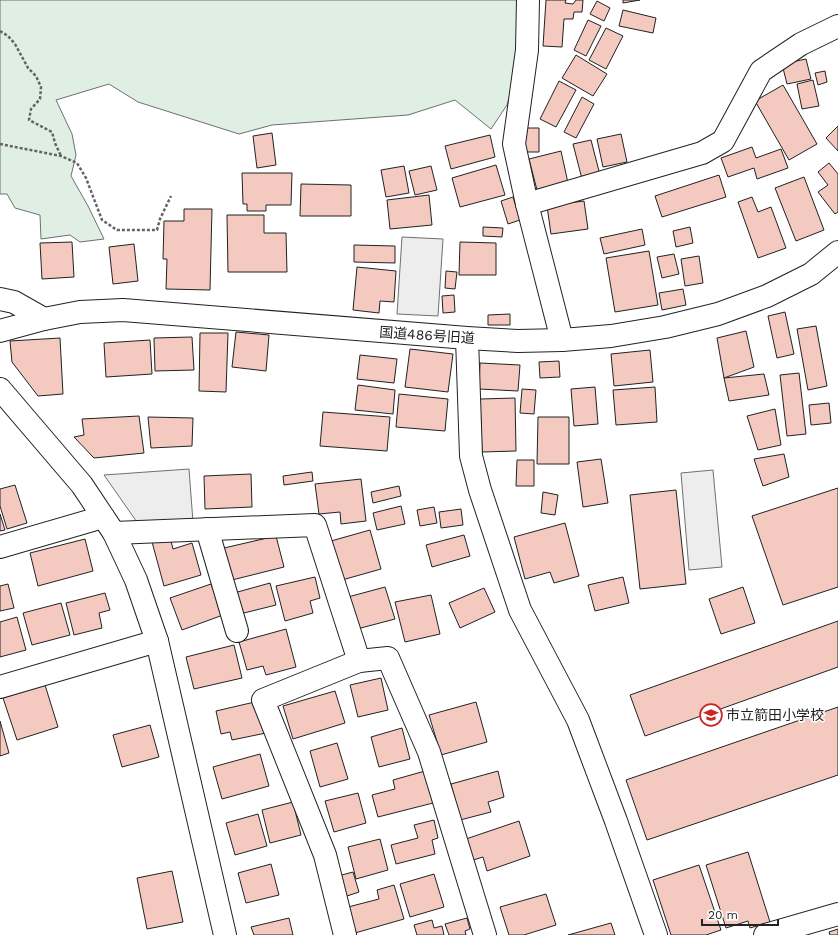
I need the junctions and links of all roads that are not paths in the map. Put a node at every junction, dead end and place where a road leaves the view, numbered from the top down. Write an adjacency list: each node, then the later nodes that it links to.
1 (528, 0): 3 (street)
2 (838, 26): 3 (street)
3 (527, 204): 9 (street)
4 (838, 252): 9 (street, 国道486号旧道)
5 (0, 298): 6 (street)
6 (44, 319): 7 (street, 国道486号旧道); 8 (street, 国道486号旧道)
7 (0, 331)
8 (467, 338): 9 (street, 国道486号旧道); 22 (street)
9 (562, 340)
10 (0, 389): 11 (street)
11 (108, 525): 12 (street); 13 (street); 15 (street)
12 (207, 529): 14 (street); 16 (street)
13 (0, 547)
14 (237, 631)
15 (157, 641): 17 (street); 19 (street)
16 (359, 661): 20 (street); 21 (street)
17 (0, 687)
18 (838, 914): 23 (street)
19 (225, 935)
20 (345, 935)
21 (485, 935)
22 (656, 935)
23 (765, 935)

